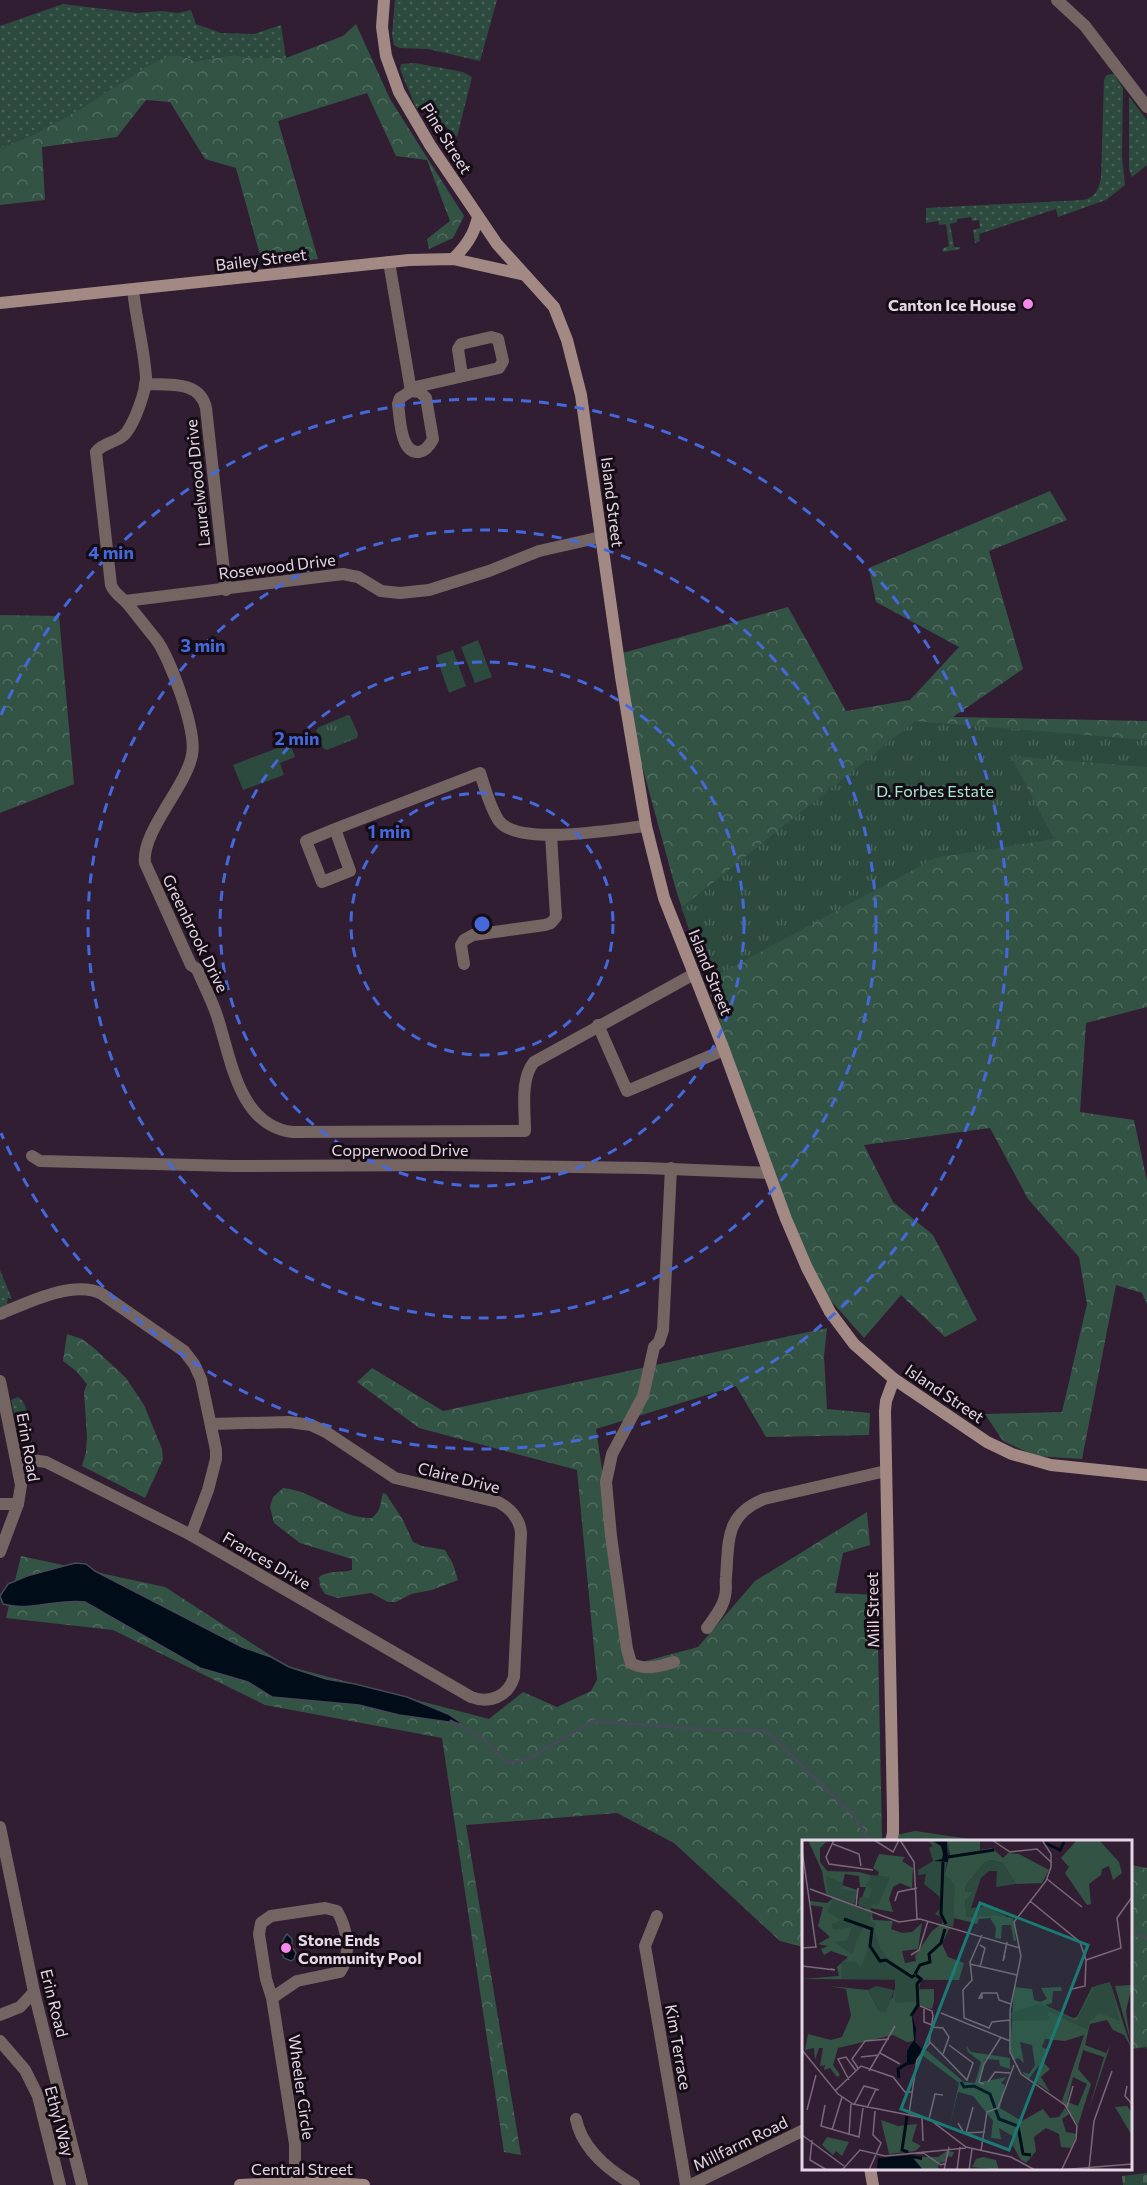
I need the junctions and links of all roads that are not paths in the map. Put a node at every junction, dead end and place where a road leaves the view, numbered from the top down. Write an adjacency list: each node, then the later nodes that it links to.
1 (384, 0): 4 (street, Pine Street)
2 (1057, 0): 3 (street)
3 (1147, 106)
4 (478, 217): 5 (street); 7 (street, Pine Street)
5 (453, 259): 6 (street, Bailey Street); 7 (street, Bailey Street)
6 (389, 262): 8 (street, Bailey Street); 12 (street)
7 (525, 275): 13 (street, Island Street)
8 (133, 290): 9 (street, Bailey Street); 11 (street, Greenbrook Drive)
9 (0, 303)
10 (462, 376): 12 (street)
11 (146, 384): 14 (street, Laurelwood Drive); 15 (street, Greenbrook Drive)
12 (411, 389): 12 (street)
13 (601, 537): 14 (street, Rosewood Drive); 16 (street, Island Street)
14 (226, 590): 15 (street, Rosewood Drive)
15 (124, 601): 21 (street, Greenbrook Drive)
16 (646, 826): 18 (street); 20 (street, Island Street)
17 (335, 829): 18 (street)
18 (551, 836): 19 (street)
19 (464, 964)
20 (694, 974): 21 (street, Greenbrook Drive); 22 (street, Island Street)
21 (598, 1025): 22 (street)
22 (724, 1050): 25 (street, Island Street)
23 (32, 1156): 24 (street, Copperwood Drive)
24 (671, 1168): 25 (street, Copperwood Drive); 38 (street)
25 (770, 1173): 27 (street, Island Street)
26 (0, 1314): 29 (street)
27 (894, 1379): 31 (street, Mill Street); 32 (street, Island Street)
28 (0, 1381): 30 (street, Erin Road)
29 (211, 1424): 35 (street); 39 (street, Claire Drive)
30 (18, 1463): 34 (street, Erin Road); 35 (street, Frances Drive)
31 (886, 1471): 37 (street); 41 (street, Mill Street)
32 (1147, 1475)
33 (0, 1504): 34 (street)
34 (18, 1504): 36 (street, Erin Road)
35 (191, 1535): 39 (street, Frances Drive)
36 (0, 1552)
37 (707, 1628)
38 (674, 1662)
39 (494, 1699)
40 (0, 1827): 43 (street, Erin Road)
41 (891, 1840)
42 (657, 1916): 56 (street, Kim Terrace)
43 (34, 1992): 45 (street); 52 (street, Erin Road)
44 (272, 1998): 44 (street, Wheeler Circle); 50 (street, Wheeler Circle)
45 (0, 2015)
46 (0, 2042): 51 (street, Ethyl Way)
47 (576, 2119): 55 (street)
48 (802, 2131): 57 (street, Millfarm Road)
49 (870, 2170): 58 (street)
50 (295, 2182): 53 (street, Central Street); 54 (street, Central Street)
51 (60, 2185)
52 (82, 2185)
53 (240, 2185)
54 (364, 2185)
55 (633, 2185)
56 (686, 2185)
57 (691, 2185)
58 (873, 2185)

